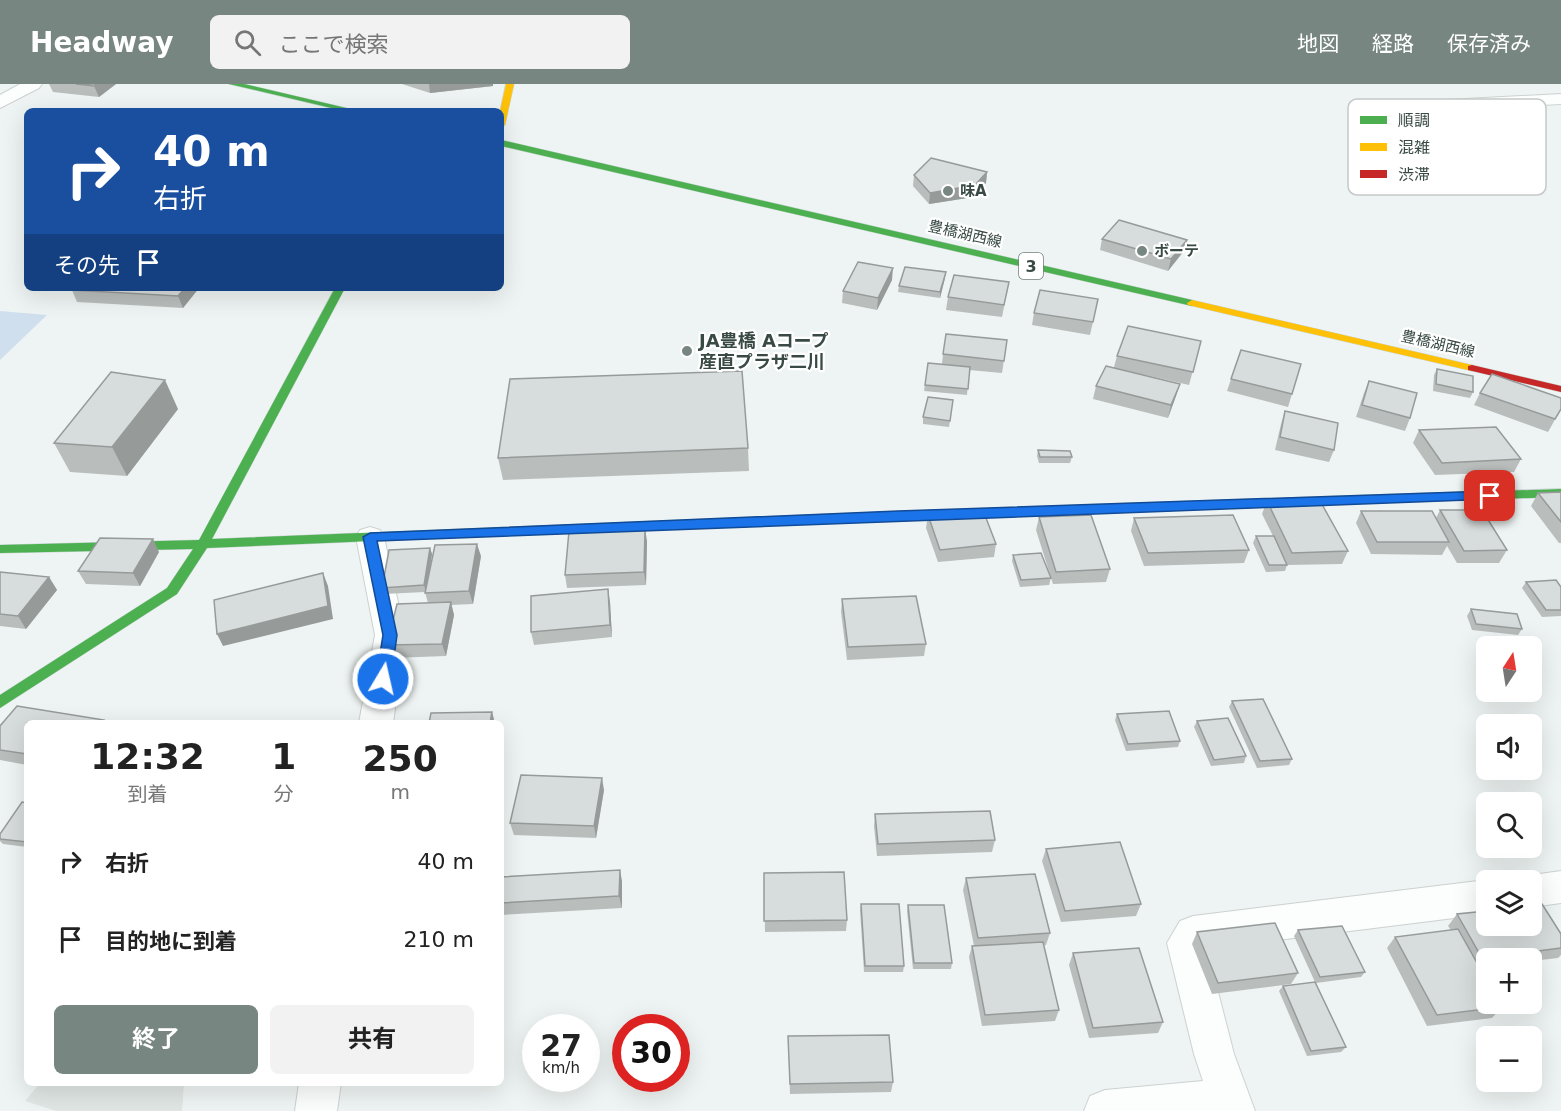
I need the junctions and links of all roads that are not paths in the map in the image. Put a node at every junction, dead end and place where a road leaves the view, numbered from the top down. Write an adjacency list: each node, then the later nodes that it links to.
1 (33, 84): 5 (street)
2 (233, 84): 7 (street)
3 (510, 84): 8 (street)
4 (1561, 99): 6 (street)
5 (2, 100)
6 (1546, 100)
7 (341, 108)
8 (504, 111)
9 (504, 144): 11 (street, 豊橋湖西線 / 3)
10 (338, 291): 14 (street)
11 (1561, 389)
12 (1561, 493): 13 (street)
13 (370, 537): 14 (street); 17 (street)
14 (203, 544): 15 (street); 16 (street)
15 (0, 549)
16 (0, 702)
17 (376, 720)
18 (1561, 887): 19 (street)
19 (1542, 890)
20 (1476, 898): 22 (street)
21 (320, 1086): 23 (street)
22 (1232, 1105): 24 (street)
23 (316, 1111)
24 (1105, 1111)

